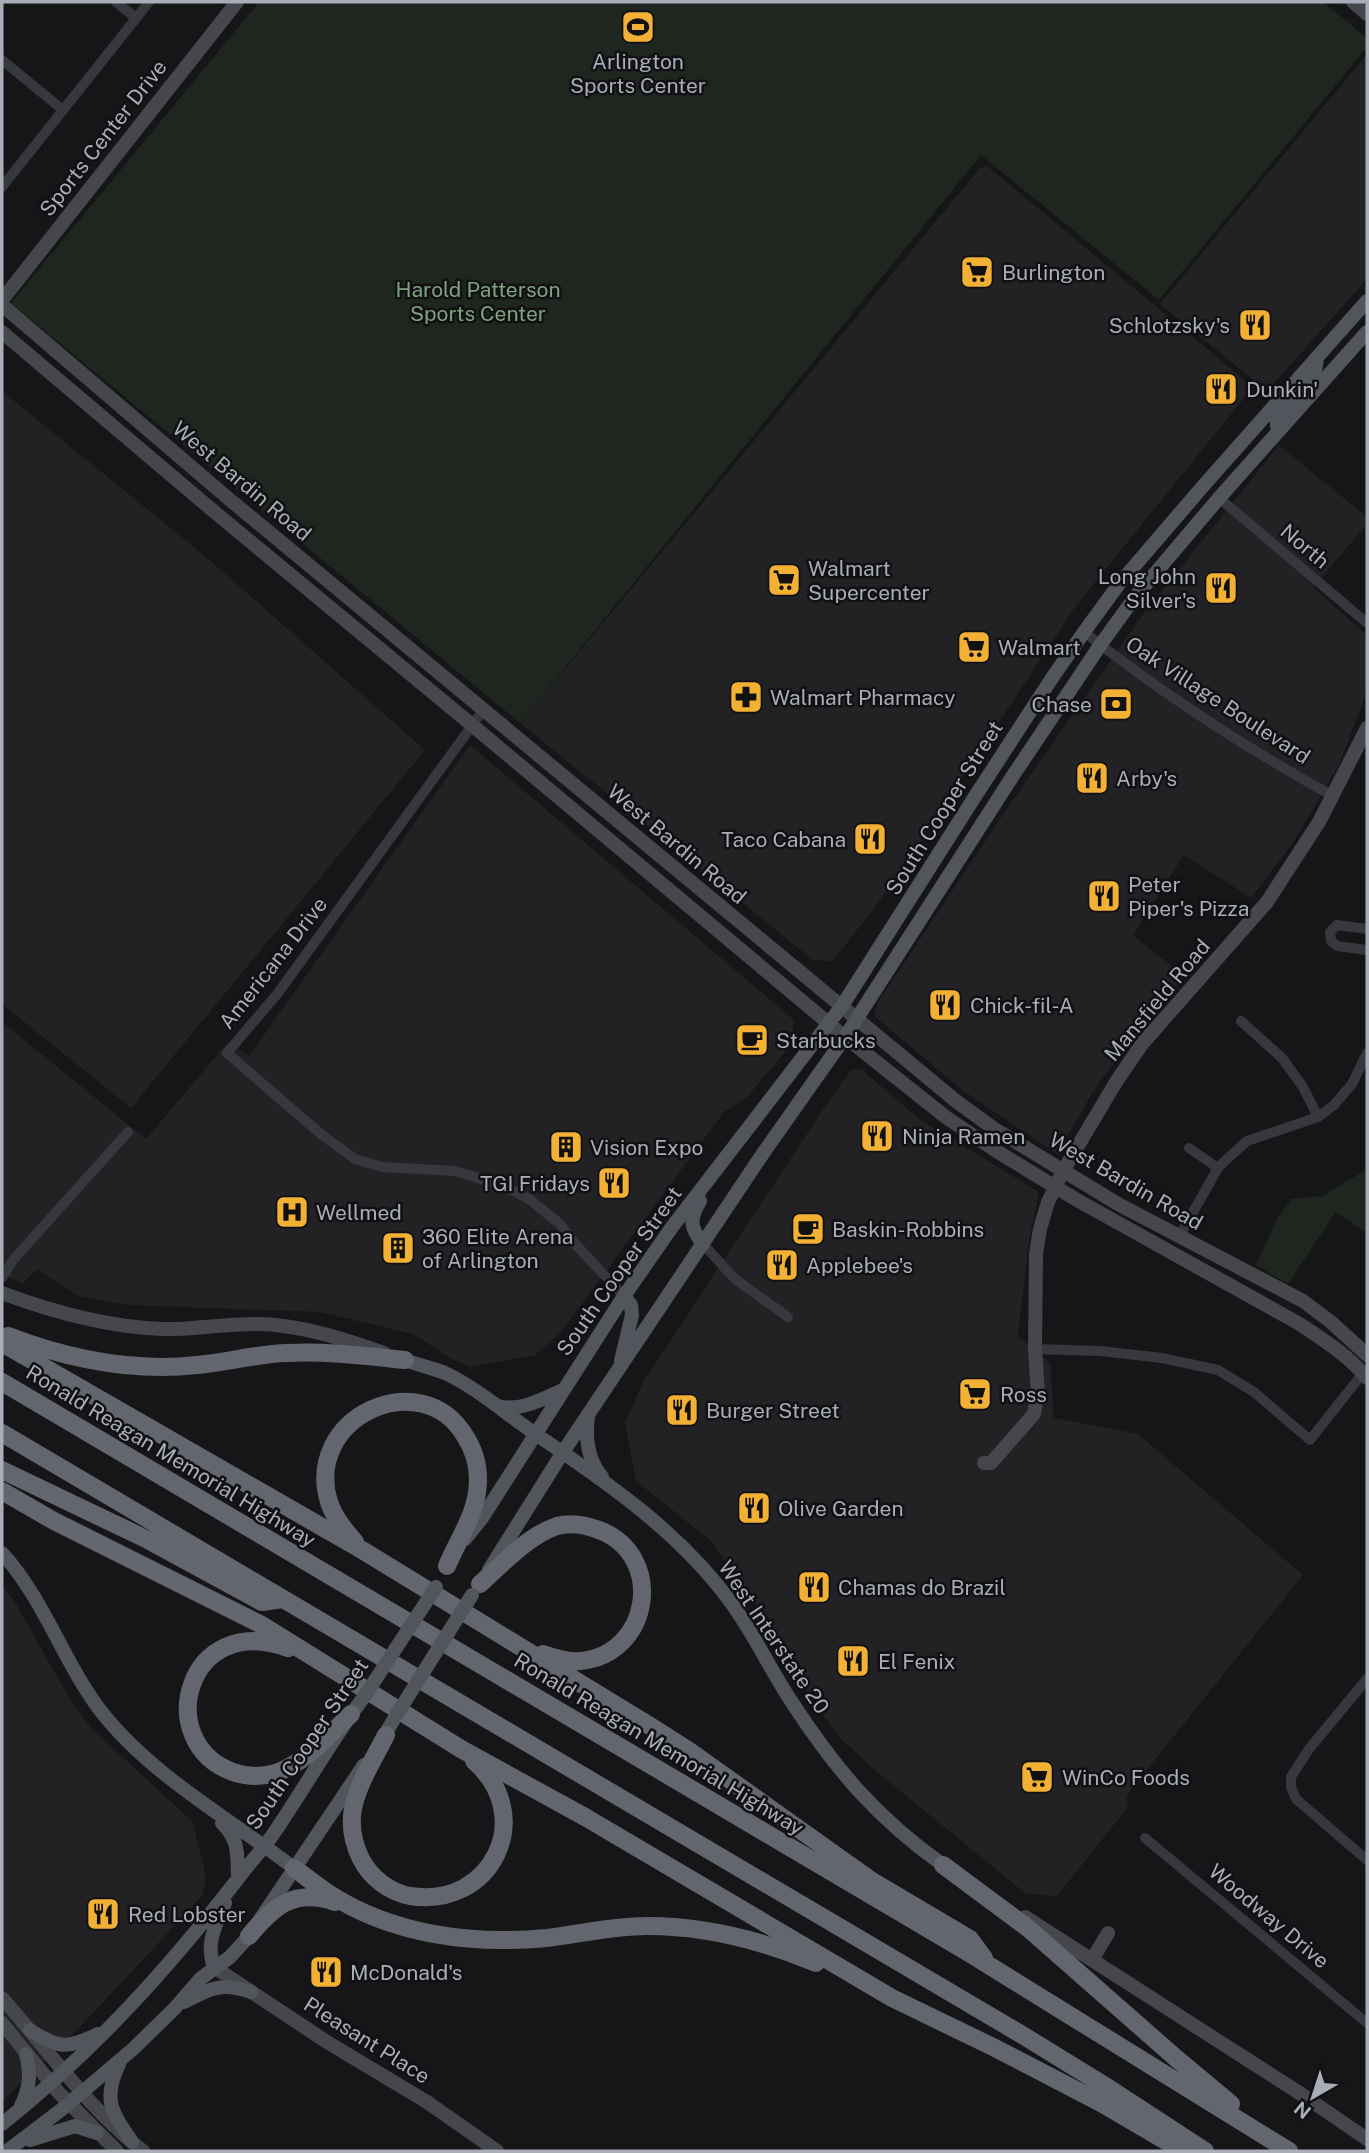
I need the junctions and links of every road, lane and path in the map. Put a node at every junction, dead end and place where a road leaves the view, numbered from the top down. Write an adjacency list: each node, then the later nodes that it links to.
1 (116, 2): 6 (street)
2 (149, 2): 6 (street)
3 (237, 2): 11 (main road, Sports Center Drive)
4 (1353, 2): 5 (main road)
5 (1367, 14)
6 (136, 18): 8 (street)
7 (2, 60): 8 (street)
8 (63, 110): 9 (street)
9 (2, 187)
10 (1367, 301): 14 (main road, South Cooper Street)
11 (2, 302): 18 (main road, West Bardin Road)
12 (2, 332): 19 (main road, West Bardin Road)
13 (1367, 332): 15 (main road, South Cooper Street)
14 (1317, 358): 15 (main road); 16 (main road, South Cooper Street)
15 (1279, 430): 17 (main road, South Cooper Street)
16 (1249, 435): 17 (main road); 21 (main road, South Cooper Street)
17 (1221, 496): 20 (street, North); 22 (main road, South Cooper Street)
18 (229, 499): 19 (main road); 23 (main road, West Bardin Road)
19 (217, 514): 24 (main road, West Bardin Road)
20 (1367, 623)
21 (1084, 632): 22 (street, Oak Village Boulevard); 31 (main road, South Cooper Street)
22 (1100, 645): 26 (street, Oak Village Boulevard); 32 (main road, South Cooper Street)
23 (484, 709): 24 (street, Americana Drive); 27 (main road, West Bardin Road)
24 (472, 724): 28 (main road, West Bardin Road); 48 (street, Americana Drive)
25 (1367, 728): 26 (main road, Mansfield Road)
26 (1333, 796): 42 (main road, Mansfield Road)
27 (657, 854): 28 (main road); 31 (main road, West Bardin Road)
28 (645, 870): 34 (main road, West Bardin Road)
29 (1367, 929): 30 (street)
30 (1367, 950)
31 (842, 1006): 32 (main road, West Bardin Road); 34 (main road, South Cooper Street)
32 (857, 1019): 35 (main road, South Cooper Street); 42 (main road, West Bardin Road)
33 (1241, 1021): 37 (street)
34 (830, 1024): 35 (main road, West Bardin Road); 40 (main road, South Cooper Street)
35 (845, 1037): 43 (main road, West Bardin Road); 45 (main road, South Cooper Street)
36 (1367, 1053): 37 (street)
37 (1318, 1117): 41 (street)
38 (128, 1132): 46 (street)
39 (1189, 1147): 41 (street)
40 (724, 1160): 45 (main road); 48 (main road, South Cooper Street)
41 (1218, 1168): 44 (street)
42 (1063, 1171): 43 (main road, Mansfield Road); 44 (main road, West Bardin Road)
43 (1055, 1186): 52 (main road, Mansfield Road); 56 (main road, West Bardin Road)
44 (1179, 1237): 53 (main road, West Bardin Road)
45 (703, 1244): 49 (street); 55 (main road, South Cooper Street)
46 (2, 1278)
47 (2, 1293): 54 (main road, West Interstate 20)
48 (624, 1296): 55 (main road); 58 (main road, South Cooper Street)
49 (788, 1317)
50 (2, 1334): 54 (highway)
51 (2, 1343): 68 (highway)
52 (1035, 1349): 56 (street); 64 (main road, Mansfield Road)
53 (1367, 1354)
54 (405, 1360): 59 (main road, West Interstate 20)
55 (619, 1369): 60 (main road, South Cooper Street)
56 (1365, 1375)
57 (2, 1382): 90 (highway, Ronald Reagan Memorial Highway)
58 (563, 1391): 59 (main road); 62 (main road, South Cooper Street)
59 (494, 1405): 62 (main road, West Interstate 20)
60 (589, 1414): 63 (main road, South Cooper Street); 66 (main road)
61 (2, 1433): 72 (highway)
62 (535, 1434): 63 (main road, West Interstate 20); 70 (main road, South Cooper Street)
63 (563, 1452): 66 (main road, West Interstate 20); 71 (main road, South Cooper Street)
64 (984, 1463)
65 (2, 1470): 72 (highway)
66 (609, 1487): 83 (main road, West Interstate 20)
67 (2, 1492): 74 (highway)
68 (362, 1550): 70 (highway); 73 (highway)
69 (2, 1553): 79 (main road)
70 (447, 1566): 76 (main road, South Cooper Street, bridge)
71 (476, 1590): 73 (highway); 77 (main road, South Cooper Street, bridge)
72 (283, 1599): 115 (highway)
73 (496, 1632): 90 (highway)
74 (337, 1672): 76 (highway); 78 (highway)
75 (1367, 1679): 82 (street)
76 (351, 1714): 81 (main road, South Cooper Street)
77 (386, 1734): 78 (highway); 84 (main road, South Cooper Street)
78 (461, 1749): 94 (highway)
79 (199, 1800): 81 (main road); 85 (main road)
80 (1145, 1838): 97 (street, Woodway Drive)
81 (265, 1846): 84 (main road); 85 (main road, South Cooper Street)
82 (1367, 1860)
83 (943, 1865): 89 (main road, West Interstate 20); 111 (highway)
84 (294, 1868): 86 (highway); 88 (main road, South Cooper Street)
85 (235, 1883): 91 (main road); 98 (main road, South Cooper Street)
86 (360, 1910): 88 (highway); 94 (highway)
87 (1108, 1933): 89 (main road)
88 (249, 1936): 91 (main road, South Cooper Street)
89 (1092, 1960): 108 (main road, West Interstate 20)
90 (990, 1966): 111 (highway, Ronald Reagan Memorial Highway)
91 (214, 1967): 92 (main road, Pleasant Place); 95 (main road, South Cooper Street)
92 (251, 1993): 95 (main road); 113 (main road, Pleasant Place)
93 (2, 1998): 99 (main road)
94 (892, 1998): 114 (highway)
95 (177, 2006): 101 (main road, South Cooper Street)
96 (2, 2023): 100 (main road)
97 (1367, 2023)
98 (112, 2027): 99 (main road); 102 (main road, South Cooper Street)
99 (30, 2030): 102 (main road)
100 (26, 2054): 104 (main road); 105 (main road)
101 (120, 2060): 103 (main road, South Cooper Street); 109 (main road)
102 (65, 2072): 103 (main road); 104 (main road, South Cooper Street)
103 (82, 2092): 104 (main road, South Cooper Street); 109 (main road)
104 (60, 2094): 105 (main road, South Cooper Street); 107 (main road); 110 (main road, South Cooper Street)
105 (18, 2111): 106 (main road, South Cooper Street)
106 (2, 2124)
107 (97, 2133): 110 (main road); 112 (main road)
108 (1367, 2139)
109 (137, 2147)
110 (11, 2148)
111 (1286, 2149)
112 (117, 2151)
113 (497, 2151)
114 (1183, 2151)
115 (1205, 2151)

